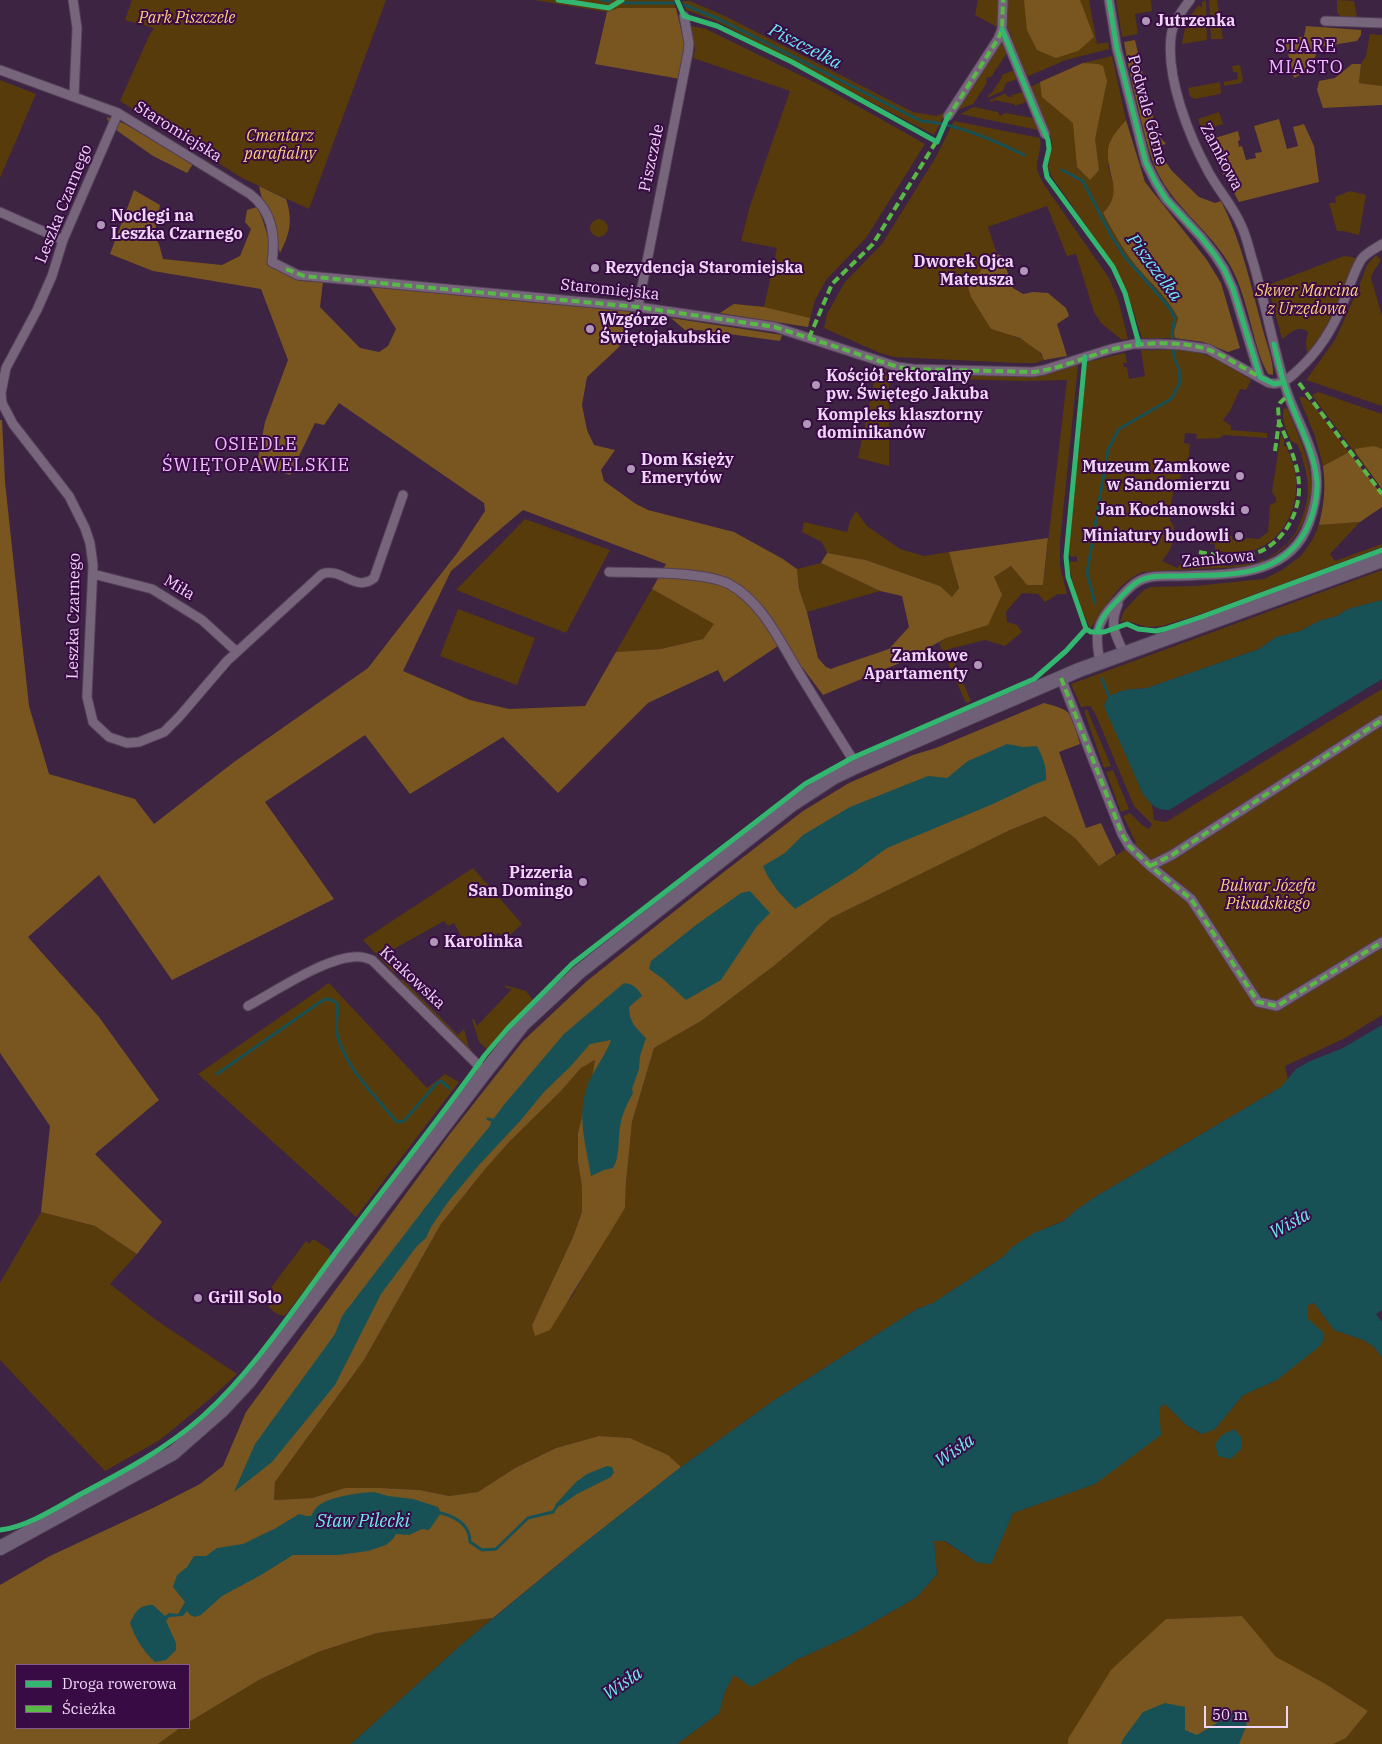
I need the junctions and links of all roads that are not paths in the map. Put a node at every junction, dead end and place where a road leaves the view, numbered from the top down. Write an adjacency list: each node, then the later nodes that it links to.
1 (73, 0): 10 (street)
2 (1003, 0): 8 (street)
3 (1109, 0): 18 (street, Podwale Górne)
4 (1190, 0): 19 (street, Zamkowa)
5 (684, 16): 17 (street, Piszczele)
6 (1325, 21): 7 (street)
7 (1382, 23)
8 (1002, 29): 12 (street); 13 (street)
9 (0, 70): 10 (street, Staromiejska)
10 (74, 96): 11 (street, Staromiejska)
11 (118, 113): 15 (street, Leszka Czarnego); 17 (street, Staromiejska)
12 (948, 116)
13 (1045, 134)
14 (0, 212): 15 (street)
15 (63, 240): 23 (street, Leszka Czarnego)
16 (1382, 244): 19 (street)
17 (638, 307): 18 (street, Staromiejska)
18 (1260, 377): 19 (street, Staromiejska)
19 (1284, 382): 24 (street, Zamkowa)
20 (403, 495): 25 (street, Leszka Czarnego)
21 (1382, 560): 26 (main road)
22 (609, 572): 30 (street)
23 (93, 574): 25 (street, Miła); 25 (street, Leszka Czarnego)
24 (1121, 597): 26 (street, Zamkowa); 27 (street, Zamkowa)
25 (237, 652)
26 (1124, 654): 27 (main road)
27 (1100, 662): 28 (main road)
28 (1061, 678): 30 (main road); 31 (street)
29 (1382, 720): 31 (street)
30 (856, 766): 34 (main road)
31 (1150, 866): 32 (street)
32 (1382, 942)
33 (248, 1006): 34 (street, Krakowska)
34 (485, 1072): 35 (main road)
35 (0, 1548)

